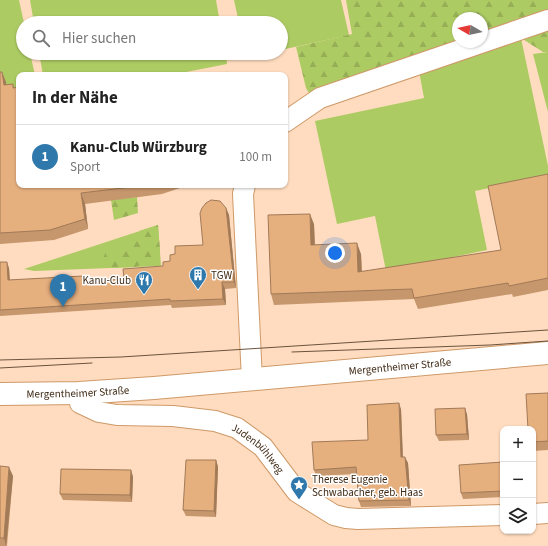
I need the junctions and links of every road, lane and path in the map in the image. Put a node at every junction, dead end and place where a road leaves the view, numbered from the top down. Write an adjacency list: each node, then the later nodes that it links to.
1 (548, 20): 2 (street)
2 (288, 120)
3 (244, 188): 5 (street)
4 (548, 354): 5 (main road, Mergentheimer Straße)
5 (252, 380): 6 (main road, Mergentheimer Straße)
6 (79, 393): 7 (main road, Mergentheimer Straße); 10 (street, Judenbühlweg)
7 (0, 394)
8 (548, 513): 9 (street)
9 (536, 514)
10 (500, 515)

